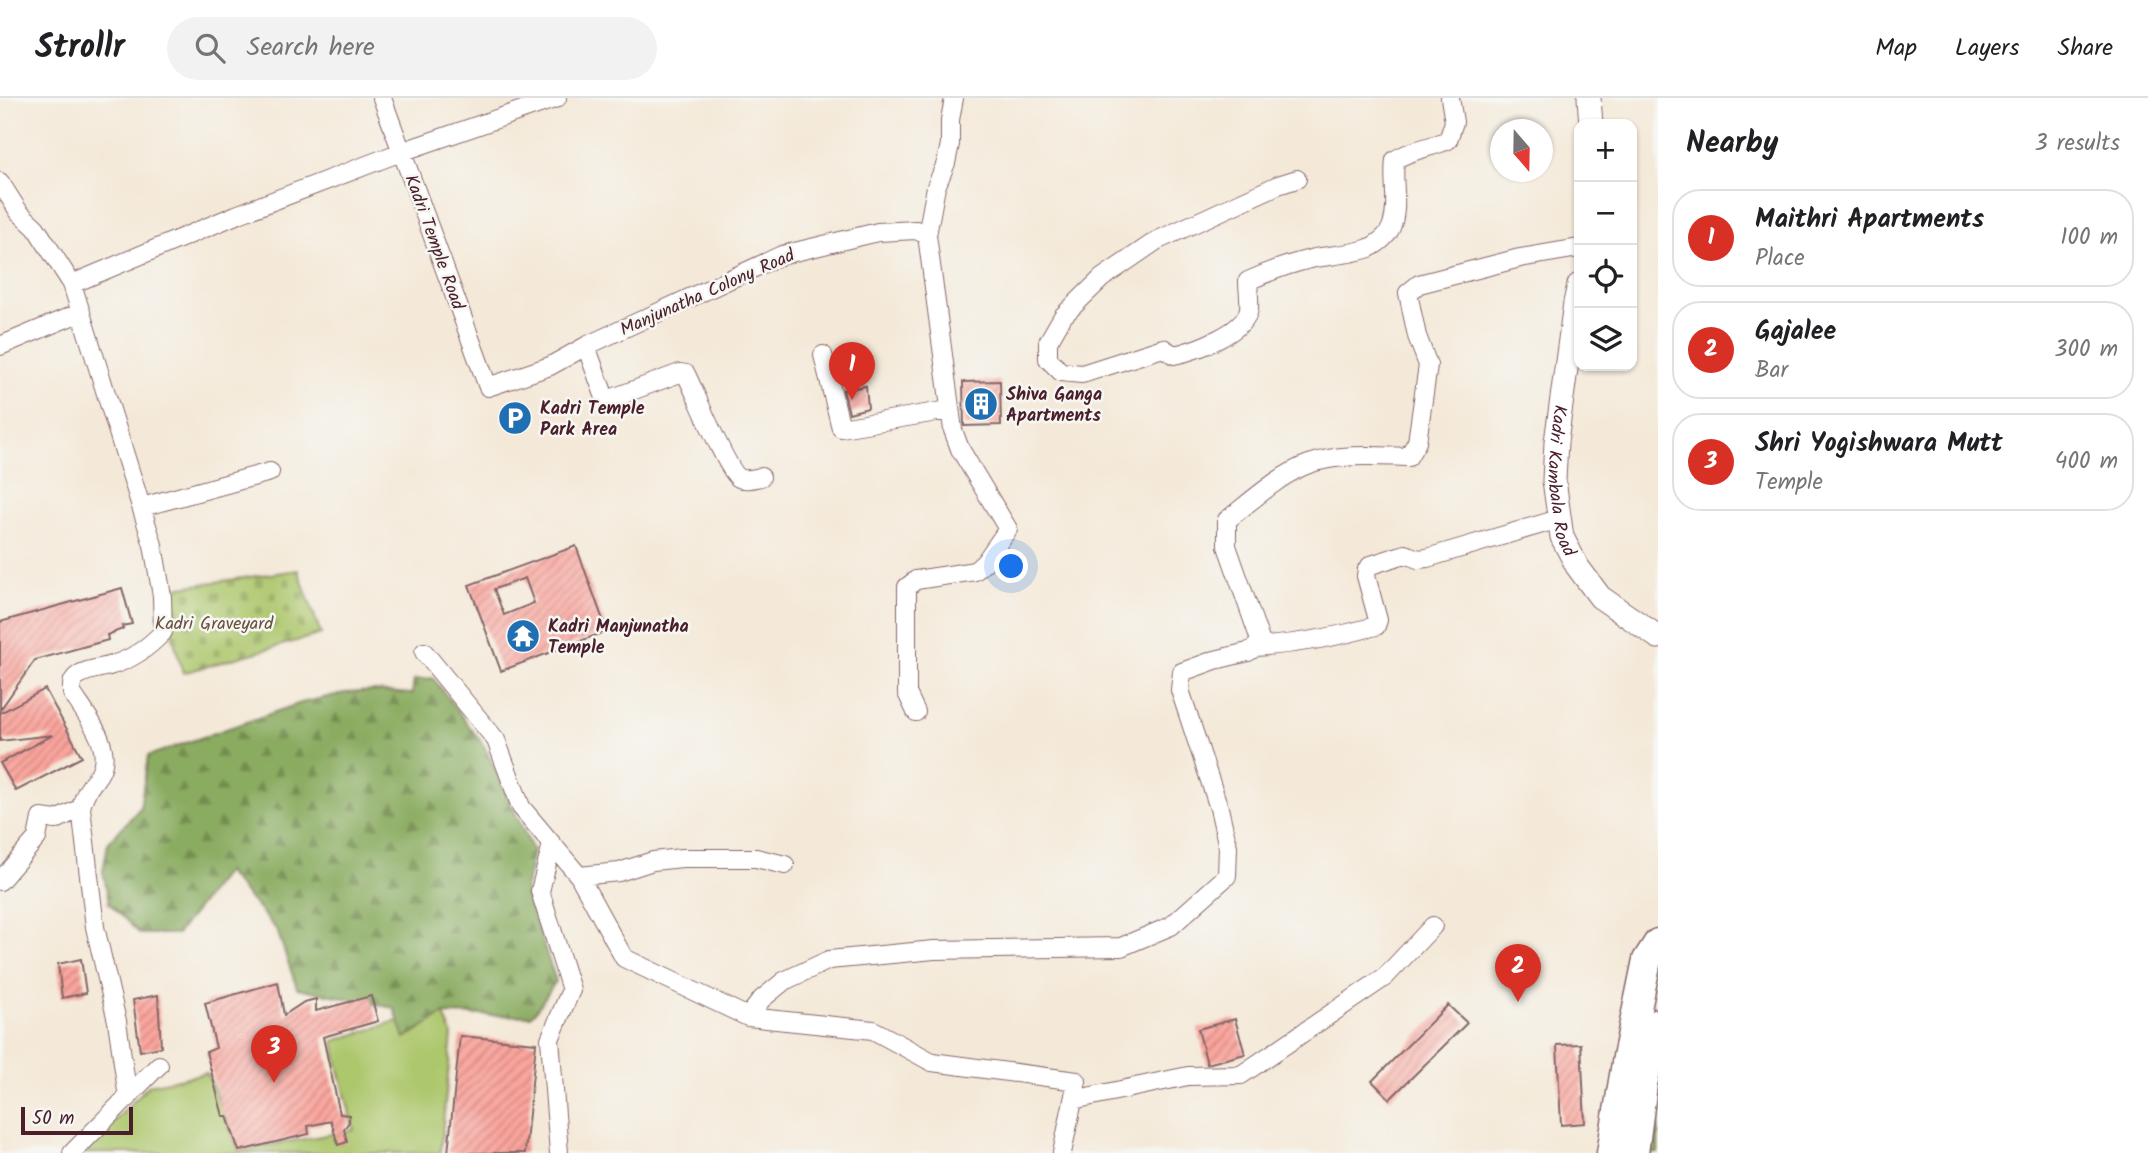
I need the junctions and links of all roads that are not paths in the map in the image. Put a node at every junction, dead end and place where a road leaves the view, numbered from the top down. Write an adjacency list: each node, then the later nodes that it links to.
1 (382, 98): 7 (street, Kadri Temple Road)
2 (557, 98): 7 (street)
3 (954, 98): 10 (street)
4 (1450, 98): 8 (street)
5 (1588, 98): 6 (street)
6 (1590, 119)
7 (401, 152): 12 (street); 18 (street, Kadri Temple Road)
8 (1297, 179)
9 (0, 182): 12 (street)
10 (927, 236): 16 (street, Manjunatha Colony Road); 19 (street)
11 (1574, 249): 25 (street)
12 (72, 284): 14 (street)
13 (1574, 308): 23 (street, Kadri Kambala Road)
14 (81, 312): 15 (street); 22 (street)
15 (0, 346)
16 (586, 346): 18 (street, Manjunatha Colony Road); 21 (street)
17 (823, 355): 19 (street)
18 (488, 387)
19 (949, 410): 27 (street)
20 (270, 472): 22 (street)
21 (761, 477)
22 (142, 508): 28 (street)
23 (1559, 519): 24 (street, Kadri Kambala Road); 25 (street)
24 (1658, 637)
25 (1256, 647): 35 (street)
26 (424, 652): 29 (street)
27 (916, 712)
28 (81, 807): 32 (street); 38 (street)
29 (552, 844): 31 (street); 41 (street)
30 (785, 865): 31 (street)
31 (579, 876): 35 (street)
32 (0, 881)
33 (1433, 926): 39 (street)
34 (1658, 943): 43 (main road)
35 (748, 1017): 39 (street)
36 (1658, 1023): 44 (main road)
37 (159, 1065): 38 (street)
38 (128, 1098): 40 (street)
39 (1073, 1100): 42 (street)
40 (72, 1153)
41 (559, 1153)
42 (1062, 1153)
43 (1611, 1153)
44 (1634, 1153)

